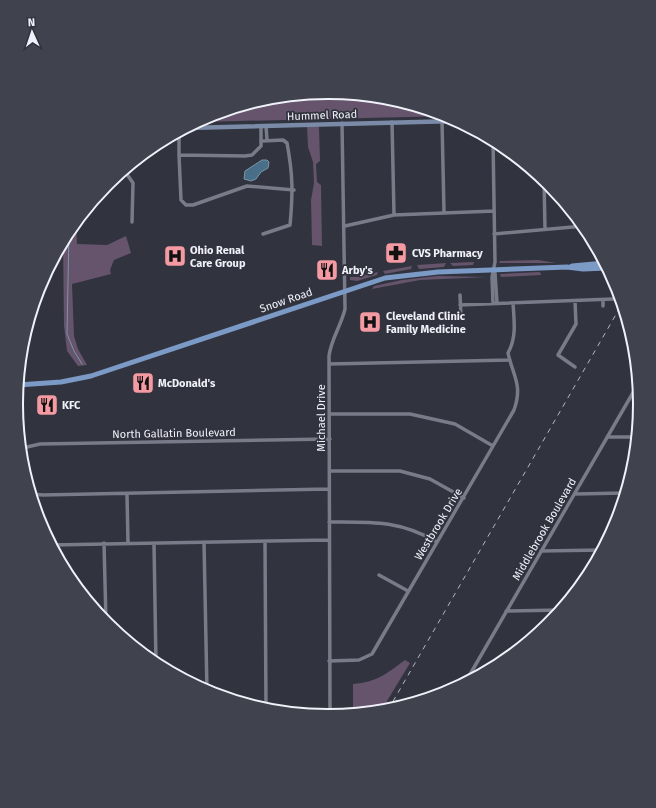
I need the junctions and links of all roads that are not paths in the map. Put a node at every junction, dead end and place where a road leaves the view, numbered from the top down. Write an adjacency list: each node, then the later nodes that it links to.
1 (442, 121): 2 (street, Hummel Road); 15 (street)
2 (392, 122): 3 (street, Hummel Road); 16 (street)
3 (342, 123): 4 (street, Hummel Road); 18 (street, Michael Drive)
4 (264, 126): 5 (street, Hummel Road); 7 (street); 8 (street)
5 (198, 128)
6 (179, 138): 10 (street)
7 (267, 140): 8 (street); 13 (street)
8 (262, 141): 10 (street)
9 (493, 148): 14 (street)
10 (179, 155): 13 (street)
11 (127, 175): 17 (street)
12 (544, 188): 20 (street)
13 (294, 190): 21 (street)
14 (494, 211): 15 (street); 22 (street)
15 (444, 212): 16 (street)
16 (394, 215): 18 (street)
17 (132, 222)
18 (344, 226): 27 (street, Michael Drive)
19 (576, 227): 20 (street)
20 (545, 229): 22 (street)
21 (263, 234)
22 (494, 234): 26 (street)
23 (599, 263): 24 (main road, Snow Road)
24 (567, 267): 25 (main road, Snow Road); 26 (main road, Snow Road)
25 (602, 268)
26 (494, 270): 27 (main road, Snow Road); 32 (street)
27 (345, 290): 38 (street, Michael Drive); 40 (main road, Snow Road)
28 (460, 295): 34 (street)
29 (613, 299): 30 (street)
30 (603, 300): 31 (street); 35 (street)
31 (575, 301): 33 (street); 39 (street)
32 (495, 303): 33 (street); 34 (street)
33 (514, 303): 37 (street)
34 (460, 305): 36 (street)
35 (603, 306)
36 (461, 316)
37 (510, 360): 38 (street); 46 (street, Westbrook Drive)
38 (329, 364): 42 (street, Michael Drive)
39 (574, 367)
40 (24, 385)
41 (632, 393): 43 (street, Middlebrook Boulevard)
42 (330, 414): 45 (street, Michael Drive); 46 (street)
43 (607, 437): 44 (street); 53 (street, Middlebrook Boulevard)
44 (631, 437)
45 (330, 439): 47 (street, North Gallatin Boulevard); 48 (street, Michael Drive)
46 (493, 446): 54 (street, Westbrook Drive)
47 (27, 447)
48 (329, 471): 49 (street, Michael Drive); 54 (street)
49 (329, 489): 52 (street); 55 (street, Michael Drive)
50 (620, 493): 53 (street)
51 (37, 494): 52 (street)
52 (127, 494): 61 (street)
53 (575, 494): 65 (street, Middlebrook Boulevard)
54 (464, 498): 59 (street, Westbrook Drive)
55 (329, 522): 56 (street, Michael Drive); 59 (street)
56 (329, 540): 58 (street); 72 (street, Michael Drive)
57 (204, 542): 58 (street); 62 (street); 74 (street)
58 (265, 542): 75 (street)
59 (437, 542): 67 (street, Westbrook Drive)
60 (104, 543): 61 (street); 63 (street); 70 (street)
61 (128, 543): 62 (street)
62 (154, 544): 71 (street)
63 (57, 545)
64 (596, 550): 65 (street)
65 (541, 551): 69 (street, Middlebrook Boulevard)
66 (379, 575): 67 (street)
67 (408, 591): 72 (street, Westbrook Drive)
68 (553, 610): 69 (street)
69 (506, 611): 73 (street, Middlebrook Boulevard)
70 (106, 613)
71 (156, 656)
72 (329, 661): 76 (street, Michael Drive)
73 (470, 674)
74 (207, 684)
75 (266, 703)
76 (330, 709)

